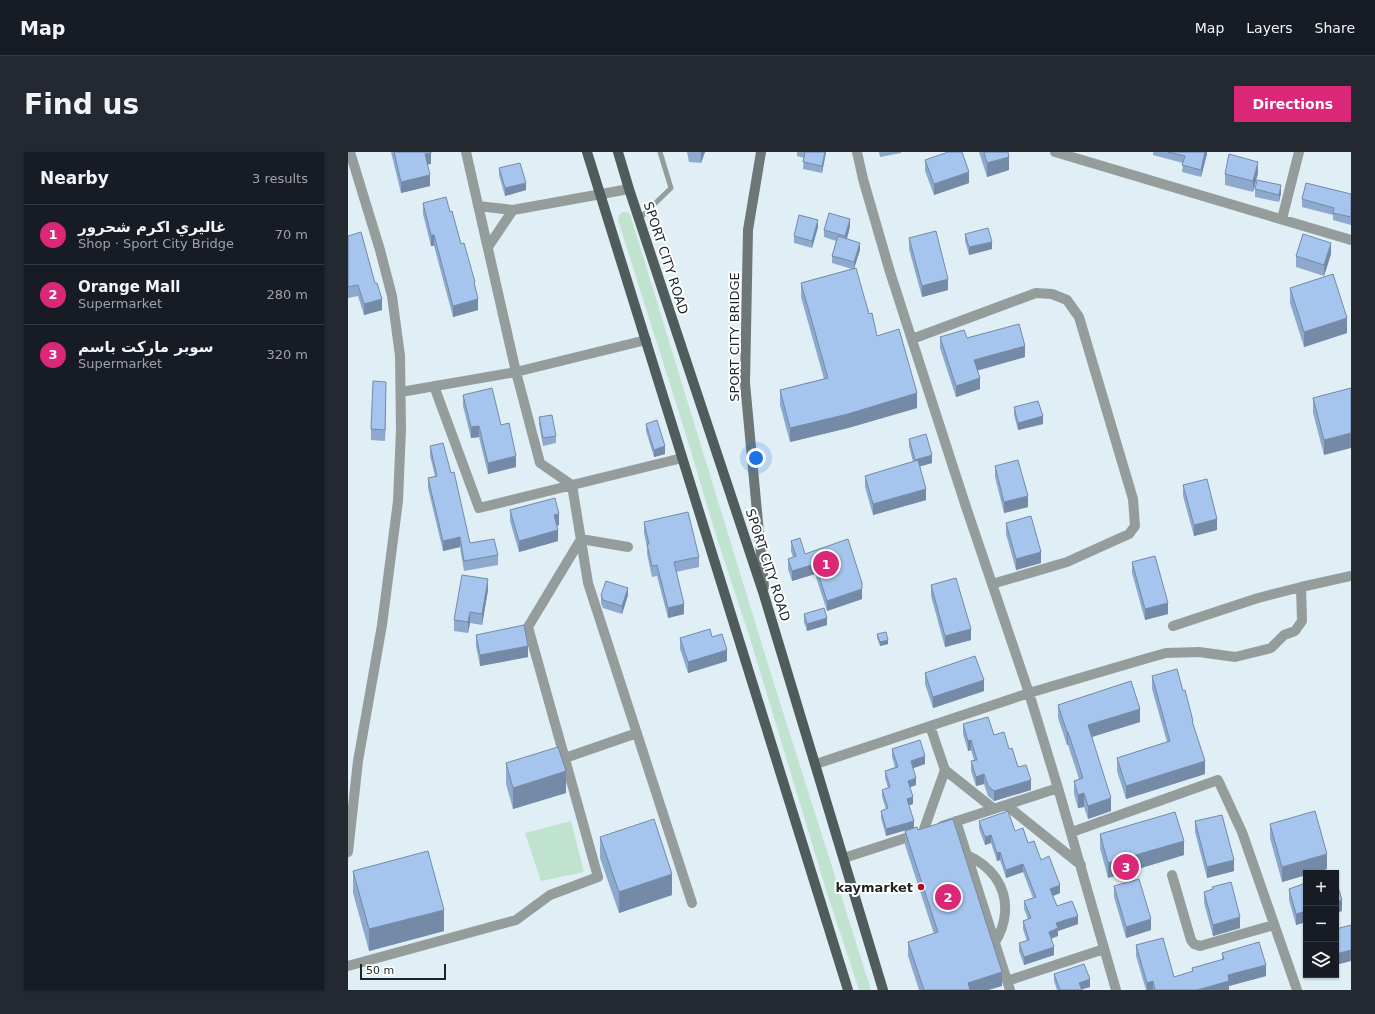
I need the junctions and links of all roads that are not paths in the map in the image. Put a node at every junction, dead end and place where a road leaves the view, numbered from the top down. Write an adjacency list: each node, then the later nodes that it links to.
1 (350, 152): 22 (street)
2 (466, 152): 12 (street)
3 (587, 152): 11 (main road)
4 (618, 152): 10 (main road, SPORT CITY ROAD)
5 (660, 152): 14 (lane)
6 (761, 152): 30 (main road, SPORT CITY BRIDGE)
7 (857, 152): 18 (street)
8 (1055, 152): 15 (street)
9 (1299, 152): 15 (street)
10 (629, 189): 11 (street); 14 (main road, SPORT CITY ROAD)
11 (600, 194): 13 (street); 19 (main road)
12 (478, 206): 13 (street); 17 (street)
13 (513, 210): 17 (street)
14 (639, 219): 30 (main road, SPORT CITY ROAD)
15 (1282, 220): 16 (street)
16 (1351, 240)
17 (488, 247): 20 (street)
18 (912, 339): 28 (street); 28 (street)
19 (646, 340): 20 (street); 23 (main road)
20 (516, 372): 21 (street); 24 (street)
21 (434, 386): 22 (street); 24 (street)
22 (401, 392): 44 (street)
23 (682, 458): 24 (street); 55 (main road)
24 (572, 485): 25 (street)
25 (581, 539): 26 (street); 34 (street); 35 (street)
26 (628, 547)
27 (1351, 576): 29 (street)
28 (992, 584): 32 (street)
29 (1301, 586): 31 (street); 32 (street)
30 (764, 595): 36 (main road, SPORT CITY ROAD)
31 (1173, 626)
32 (1029, 693): 33 (street); 38 (street)
33 (930, 726): 36 (street); 37 (street)
34 (637, 733): 35 (street); 49 (street)
35 (565, 758): 53 (street)
36 (816, 764): 46 (main road, SPORT CITY ROAD)
37 (945, 770): 40 (street); 42 (street)
38 (1058, 788): 39 (street); 43 (street)
39 (1006, 805): 40 (street); 47 (street)
40 (994, 809): 41 (street)
41 (956, 821): 42 (street); 45 (street)
42 (923, 832): 46 (street)
43 (1072, 832): 47 (street); 50 (street)
44 (348, 852)
45 (967, 855): 51 (street); 51 (street)
46 (844, 858): 56 (main road, SPORT CITY ROAD)
47 (1081, 864): 52 (street)
48 (1172, 875): 50 (street)
49 (692, 903)
50 (1274, 925): 58 (street)
51 (995, 942): 54 (street)
52 (1104, 949): 54 (street); 57 (street)
53 (348, 966)
54 (1009, 986)
55 (848, 990)
56 (883, 990)
57 (1116, 990)
58 (1297, 990)

